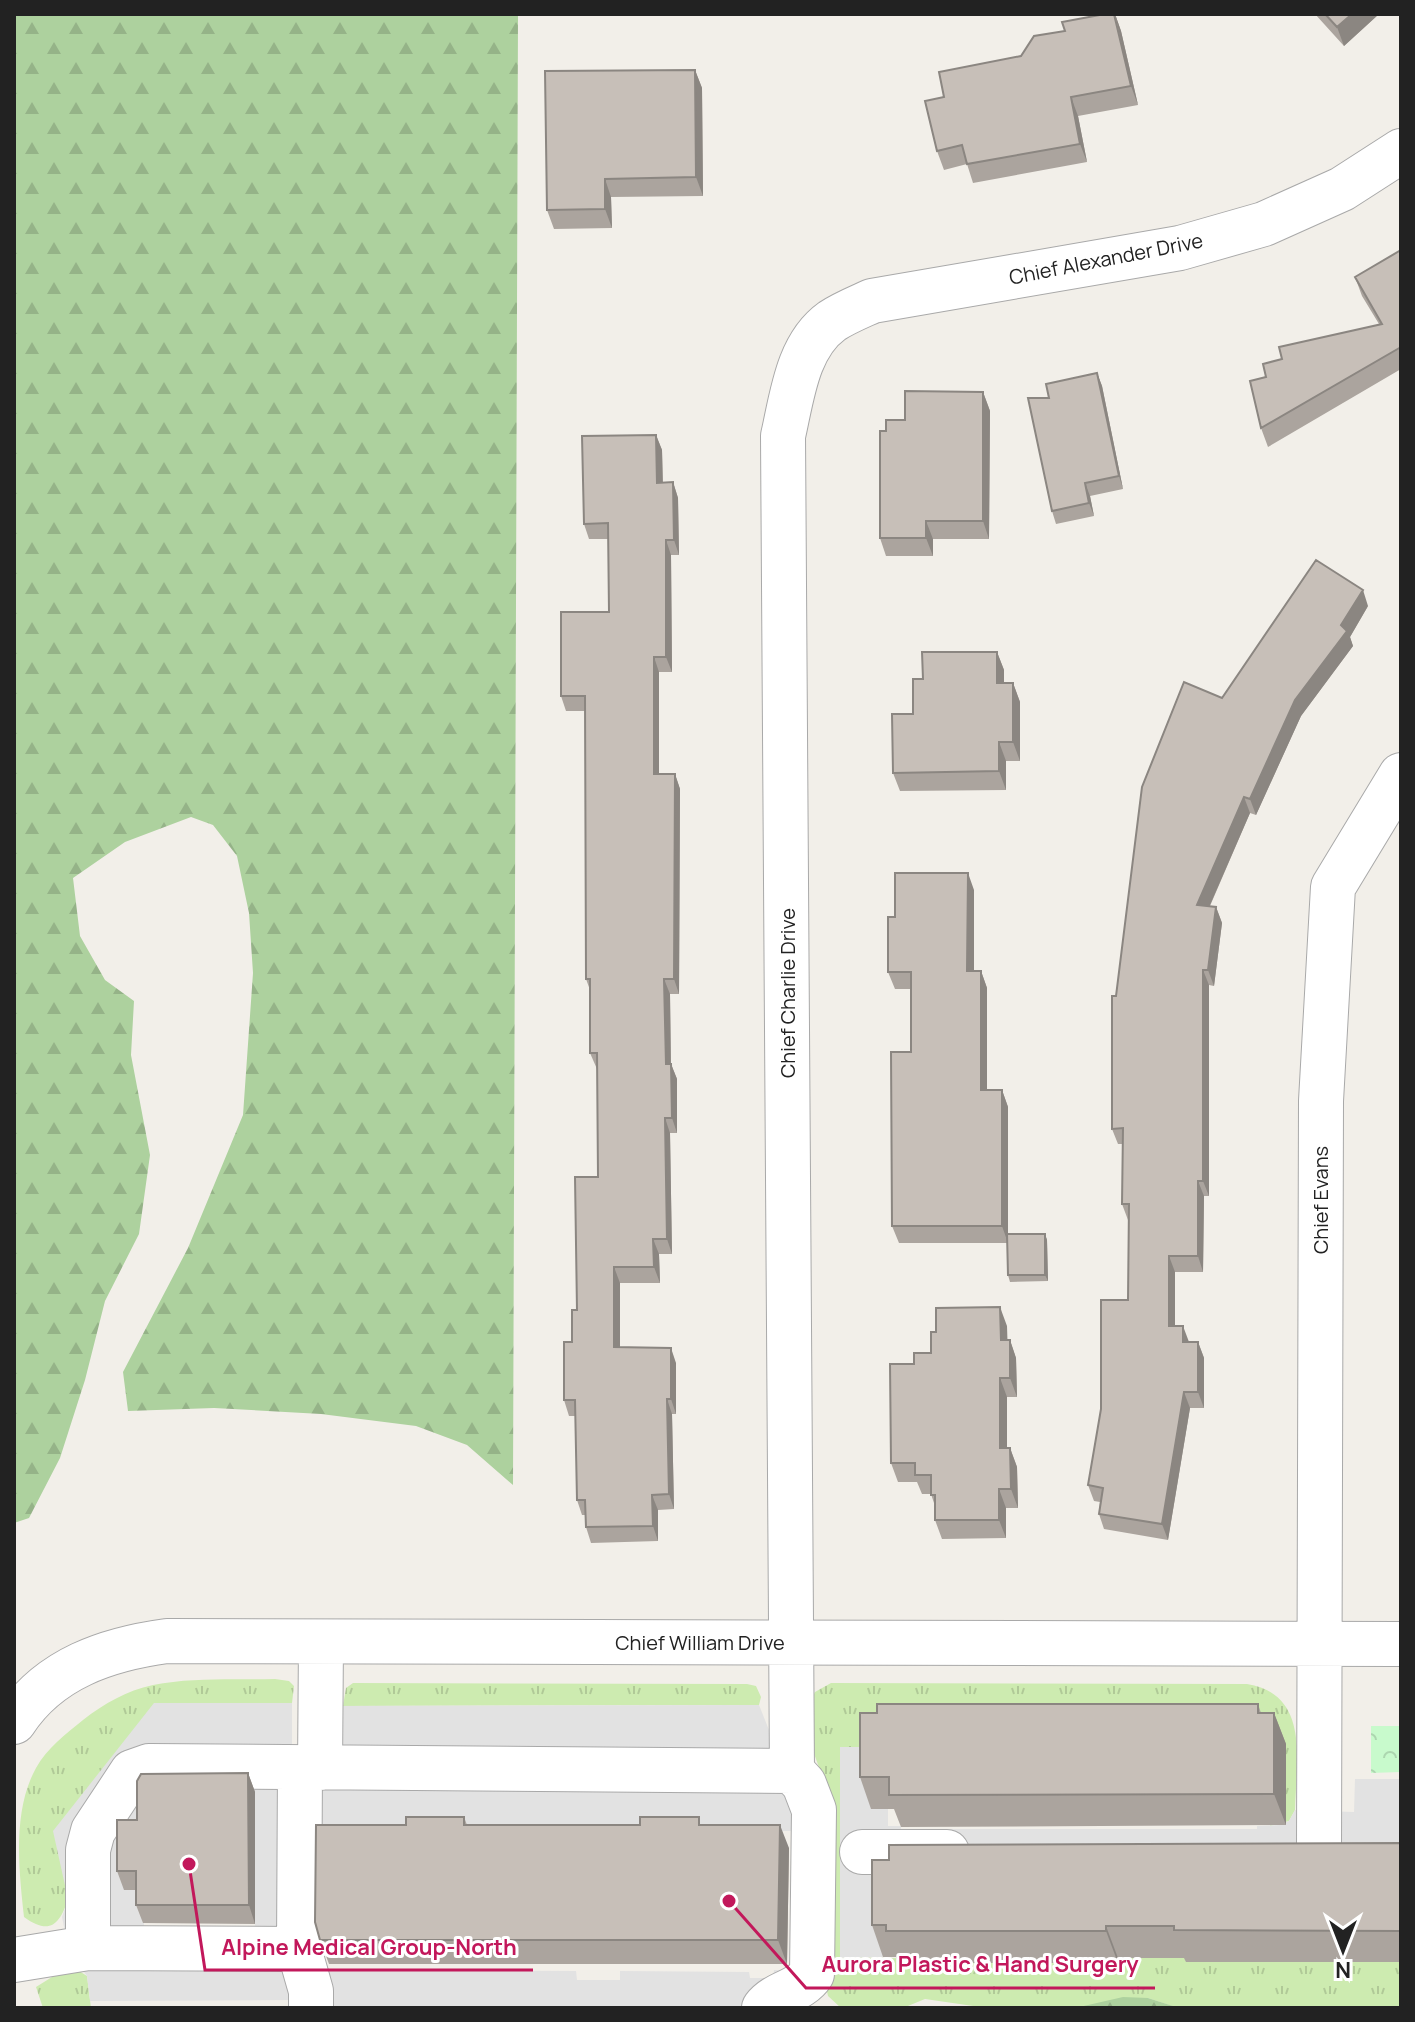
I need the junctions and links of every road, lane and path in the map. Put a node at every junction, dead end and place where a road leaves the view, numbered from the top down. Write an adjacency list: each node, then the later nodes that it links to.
1 (1401, 151): 2 (street, Chief Alexander Drive)
2 (808, 347): 5 (street, Chief Charlie Drive)
3 (1401, 775): 6 (street, Chief Evans)
4 (321, 1642): 5 (street, Chief William Drive); 8 (street, Chief William Drive); 9 (street)
5 (793, 1643): 6 (street, Chief William Drive); 10 (street, Chief Charlie Drive)
6 (1320, 1644): 7 (street, Chief William Drive); 11 (street, Chief Evans)
7 (1401, 1644)
8 (17, 1717)
9 (310, 1768): 10 (street); 14 (street); 15 (street)
10 (792, 1771): 18 (street)
11 (1322, 1851)
12 (862, 1852): 13 (street)
13 (988, 1852)
14 (88, 1948): 15 (street); 16 (street)
15 (299, 1949): 17 (street)
16 (14, 1960)
17 (311, 2008)
18 (764, 2008)

